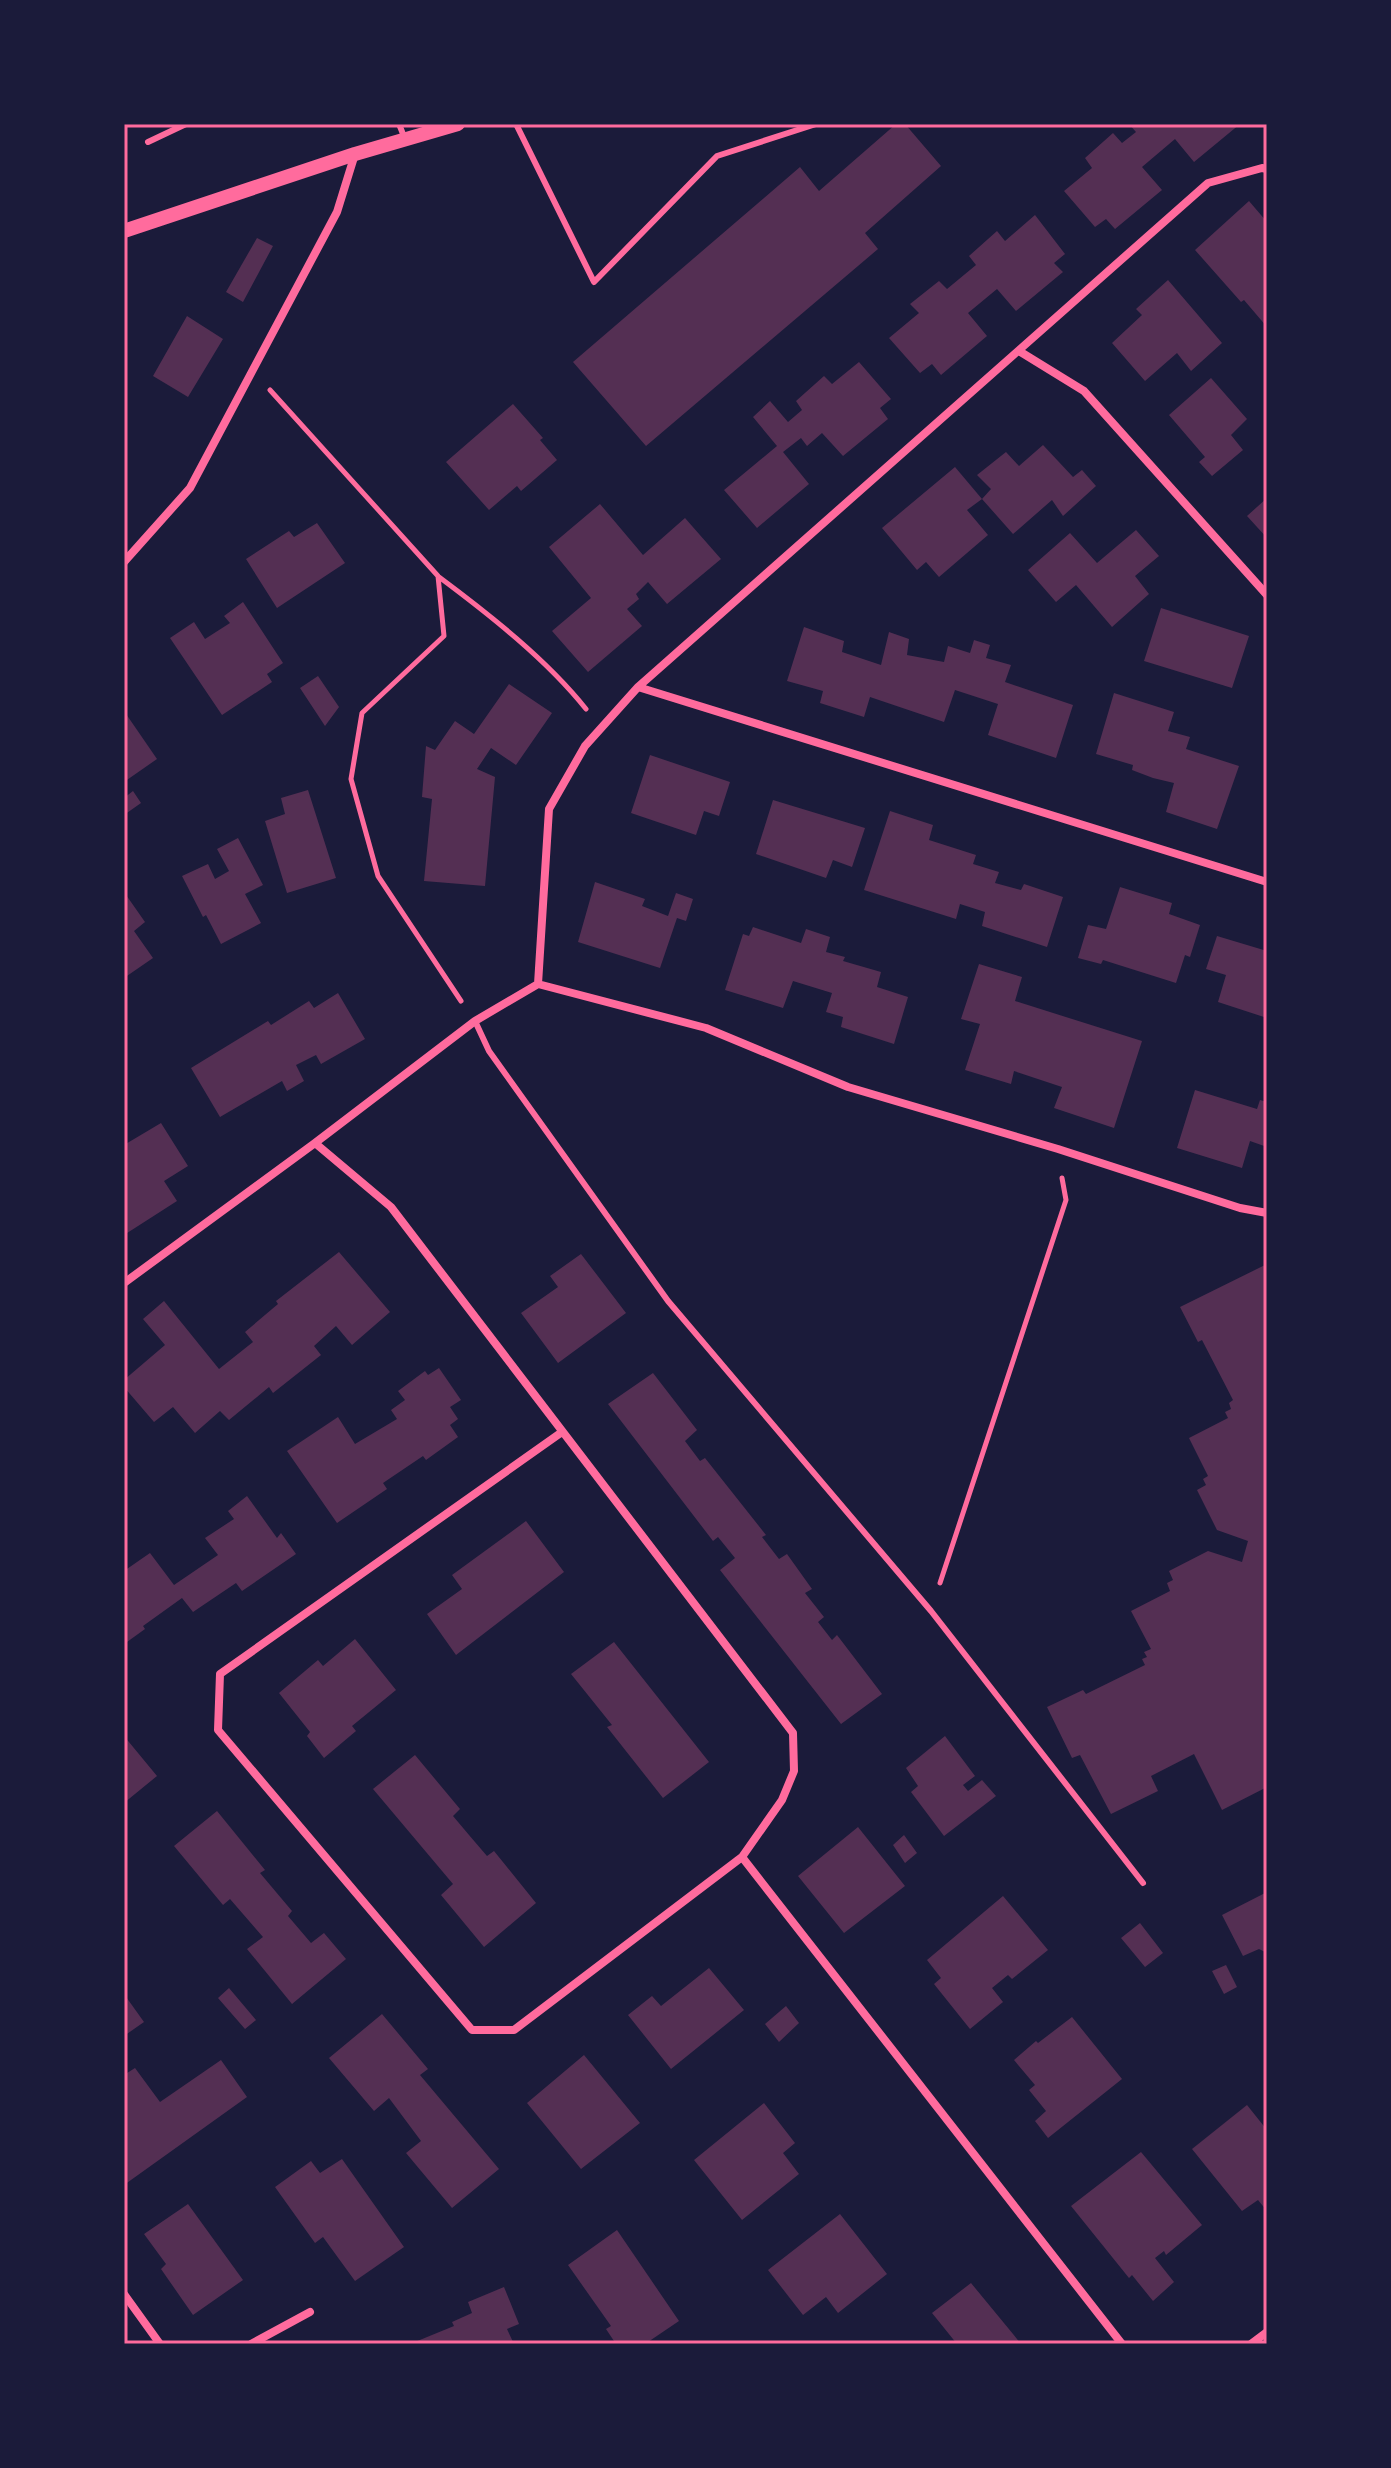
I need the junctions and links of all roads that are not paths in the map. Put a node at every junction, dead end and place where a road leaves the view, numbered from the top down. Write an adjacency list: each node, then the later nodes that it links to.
1 (186, 124): 7 (lane)
2 (399, 124): 6 (lane)
3 (458, 124): 6 (street)
4 (516, 124): 5 (lane)
5 (816, 124)
6 (405, 139): 8 (street)
7 (148, 142)
8 (355, 154): 10 (street); 12 (street)
9 (1267, 169): 11 (street)
10 (124, 231)
11 (1019, 351): 13 (street); 14 (street)
12 (124, 562)
13 (1267, 595)
14 (638, 687): 15 (street); 16 (street)
15 (1267, 882)
16 (538, 984): 17 (street); 19 (street)
17 (475, 1021): 18 (street); 23 (lane)
18 (315, 1143): 20 (street); 21 (street)
19 (1267, 1213)
20 (124, 1283)
21 (562, 1432): 22 (street); 22 (street)
22 (742, 1857): 29 (street)
23 (1143, 1883)
24 (124, 2294): 27 (street)
25 (310, 2312): 28 (street)
26 (1267, 2332): 30 (street)
27 (160, 2344)
28 (251, 2344)
29 (1122, 2344)
30 (1251, 2344)

